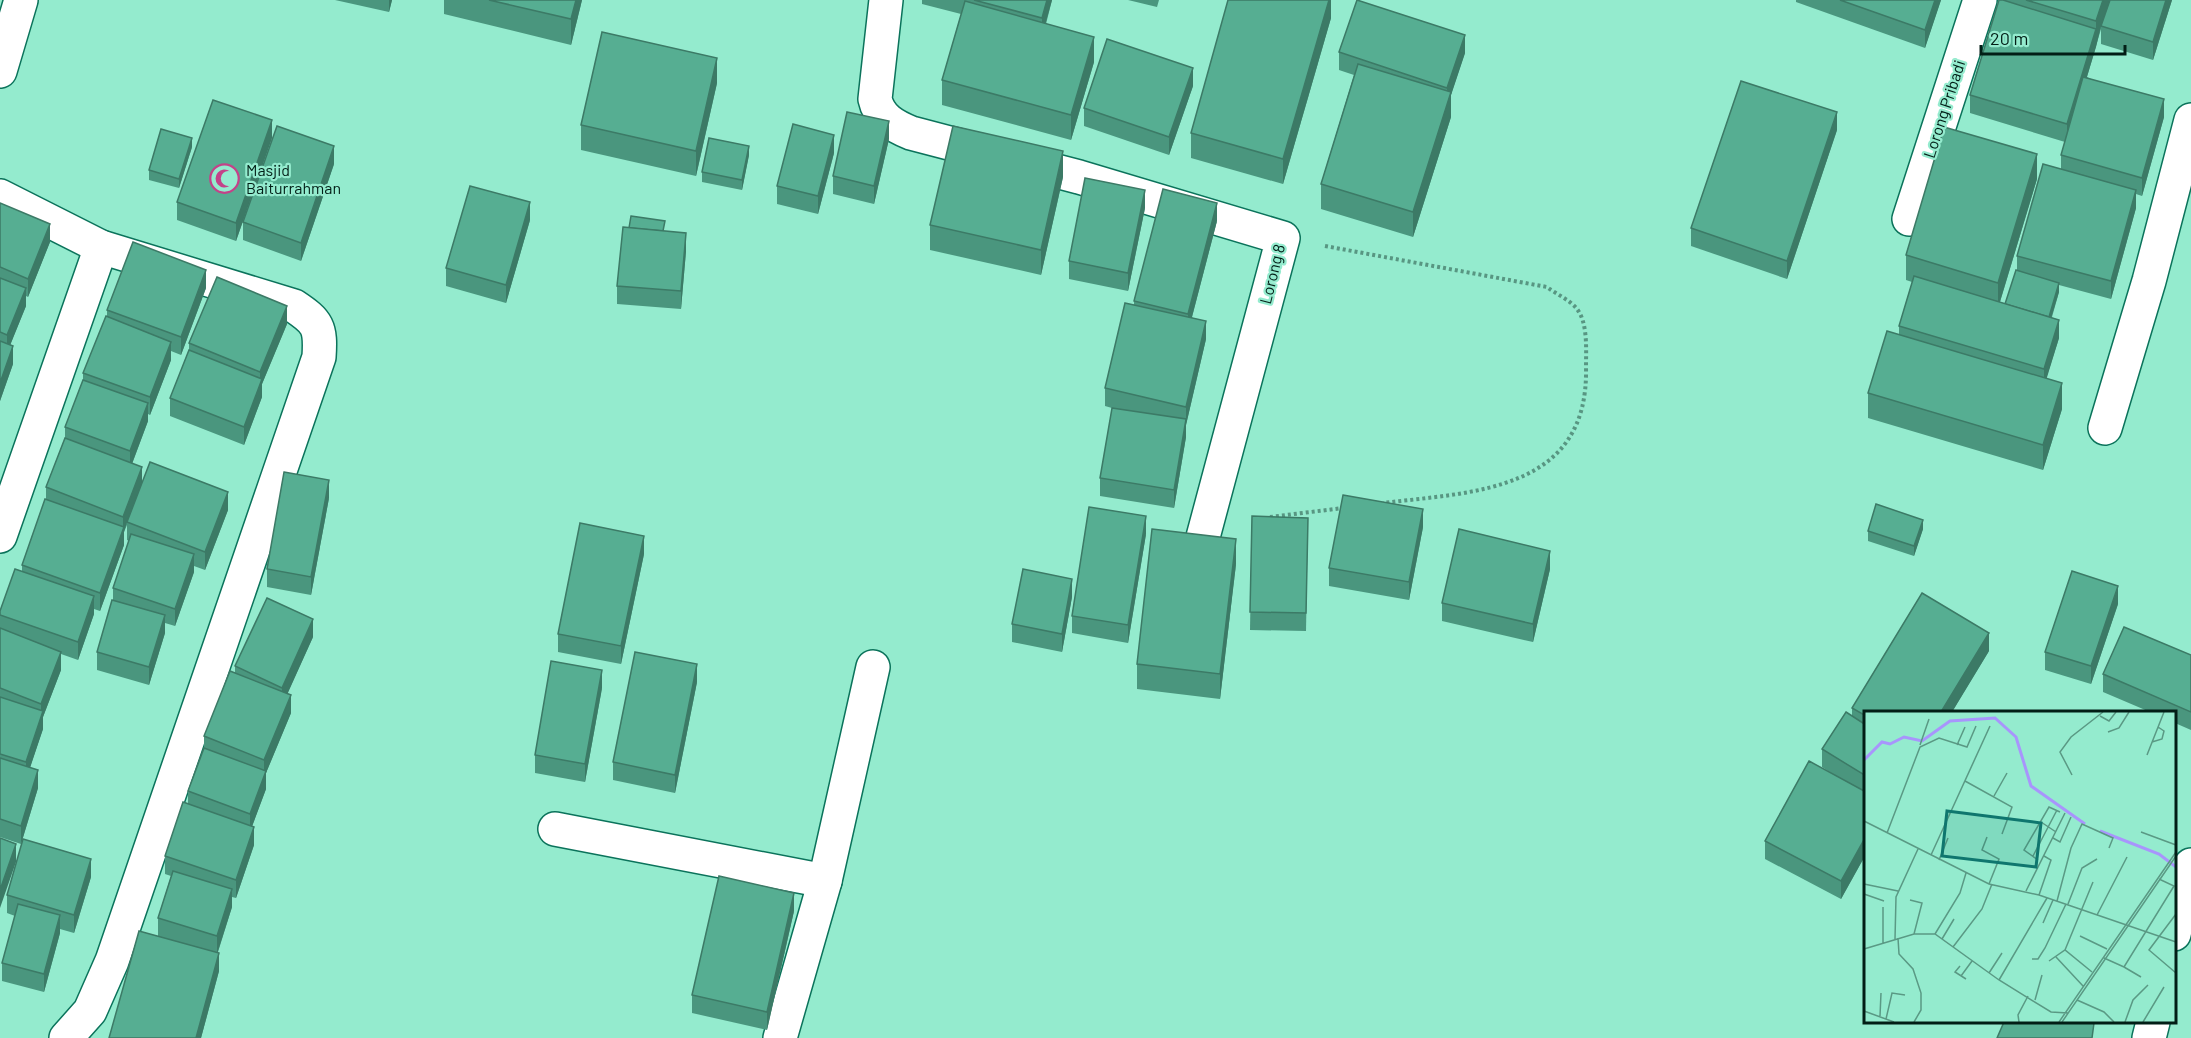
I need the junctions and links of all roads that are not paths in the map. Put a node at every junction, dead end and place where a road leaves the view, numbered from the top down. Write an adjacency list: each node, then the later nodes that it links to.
1 (21, 0): 4 (street)
2 (886, 0): 11 (street, Lorong 8)
3 (1980, 0): 7 (street, Lorong Pribadi)
4 (0, 71)
5 (2191, 120): 9 (street)
6 (0, 196): 8 (street)
7 (1909, 219)
8 (101, 247): 10 (street); 18 (street)
9 (2105, 428)
10 (0, 536)
11 (1203, 537)
12 (873, 667): 15 (street)
13 (555, 829): 15 (street)
14 (2191, 865): 16 (street)
15 (825, 881): 19 (street)
16 (2176, 930)
17 (2153, 1023): 20 (street)
18 (66, 1038)
19 (780, 1038)
20 (2149, 1038)

